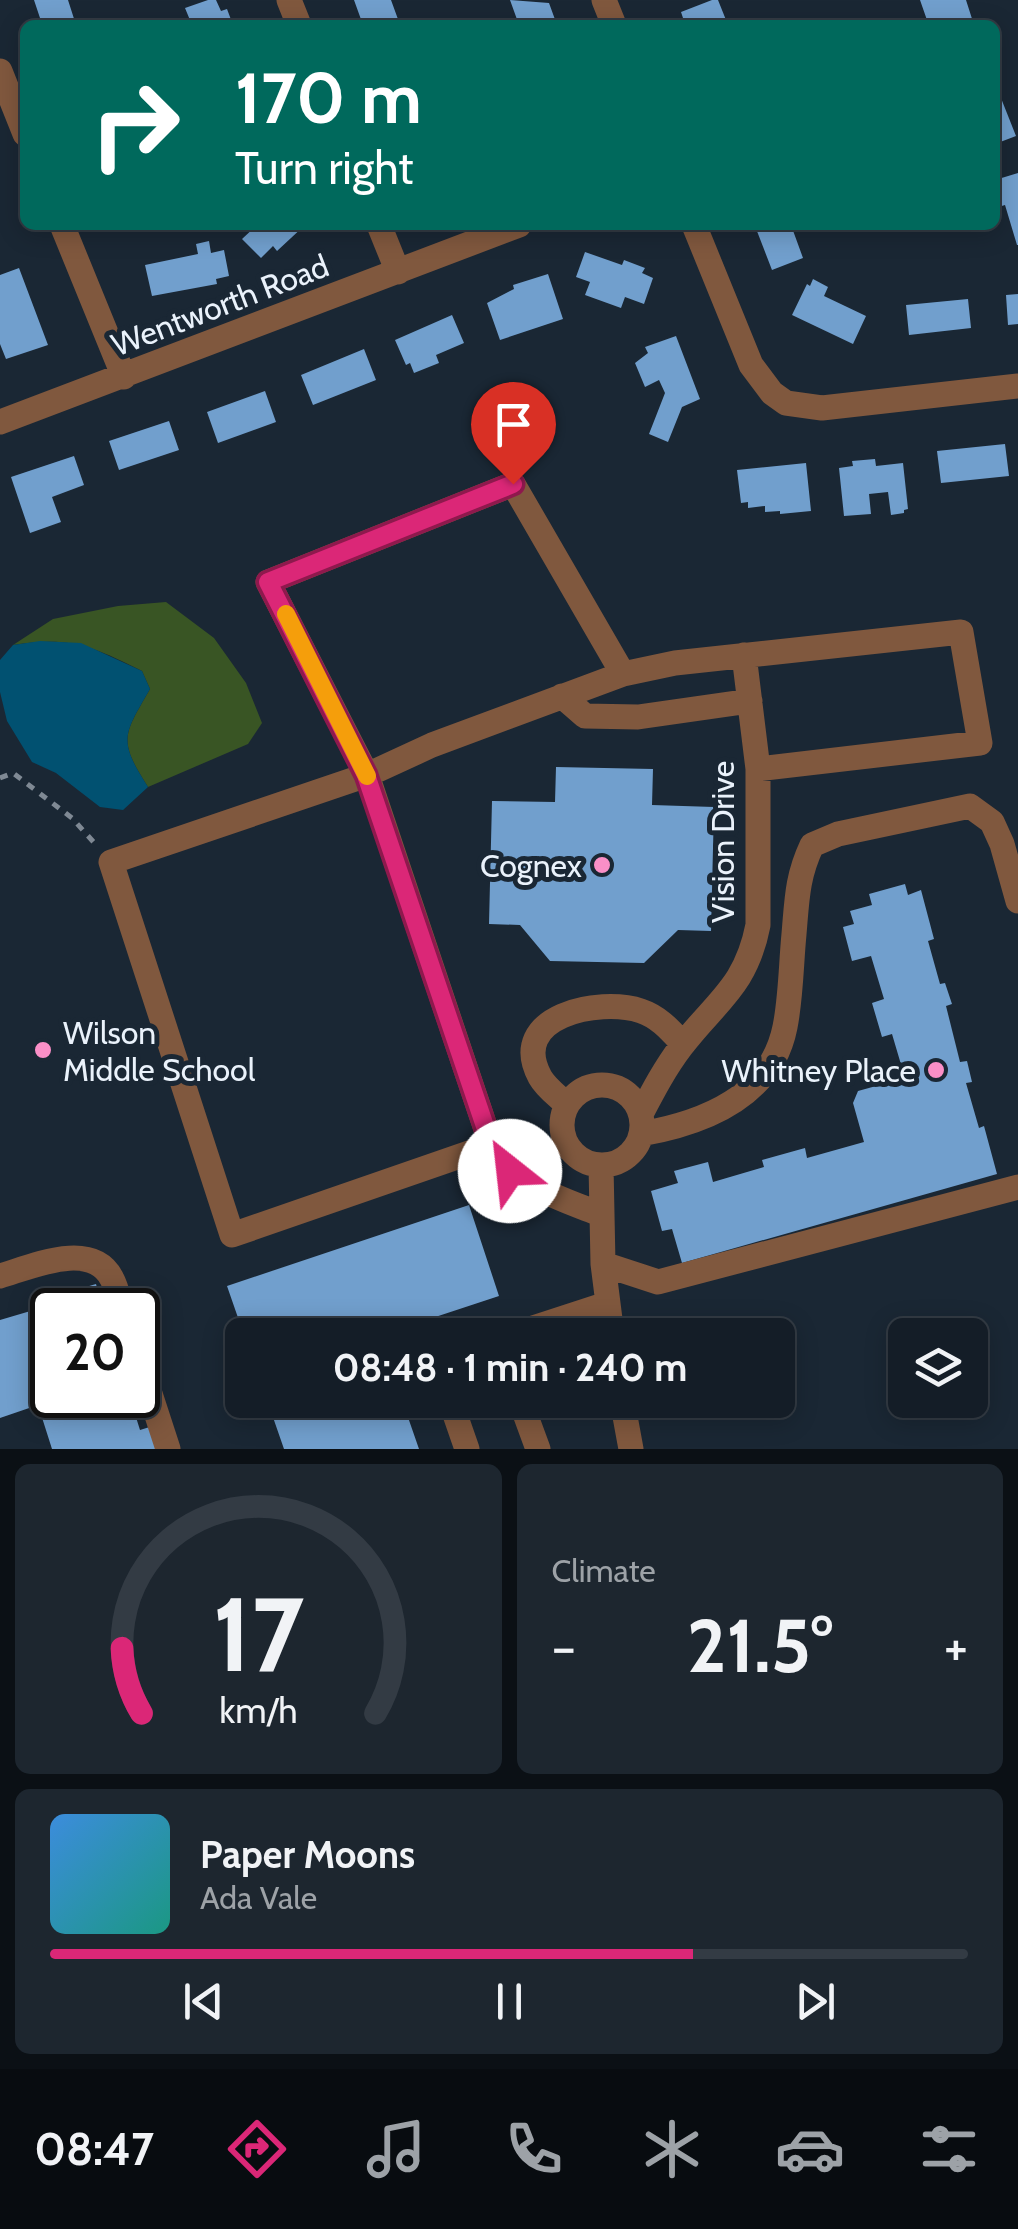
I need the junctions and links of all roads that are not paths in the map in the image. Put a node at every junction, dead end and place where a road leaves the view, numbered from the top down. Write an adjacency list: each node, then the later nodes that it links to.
1 (0, 72): 2 (street)
2 (6, 105): 3 (street)
3 (20, 126)
4 (64, 230): 9 (street)
5 (382, 230): 8 (street)
6 (505, 230): 8 (street, Wentworth Road)
7 (696, 230): 10 (street)
8 (398, 272): 9 (street, Wentworth Road)
9 (124, 377): 11 (street, Wentworth Road)
10 (1018, 386)
11 (0, 422)
12 (744, 655): 13 (street); 15 (street, Vision Drive); 16 (street)
13 (622, 674): 14 (street); 17 (street)
14 (562, 696): 15 (street); 17 (street)
15 (750, 702): 16 (street, Vision Drive)
16 (758, 769): 19 (street, Vision Drive)
17 (366, 775): 22 (street); 22 (street)
18 (1018, 901): 21 (street)
19 (683, 1044): 20 (street); 21 (street, Vision Drive)
20 (567, 1106): 21 (street); 23 (street)
21 (641, 1124): 23 (street, Vision Drive)
22 (492, 1145): 25 (street)
23 (601, 1164): 25 (street)
24 (1018, 1187): 26 (street)
25 (600, 1214): 26 (street)
26 (603, 1264): 29 (street)
27 (0, 1276): 28 (street)
28 (115, 1288)
29 (608, 1304): 30 (street); 31 (street)
30 (565, 1318)
31 (610, 1318)
32 (158, 1418): 36 (street)
33 (456, 1418): 37 (street)
34 (527, 1418): 38 (street)
35 (625, 1418): 39 (street)
36 (168, 1449)
37 (467, 1449)
38 (538, 1449)
39 (630, 1449)

